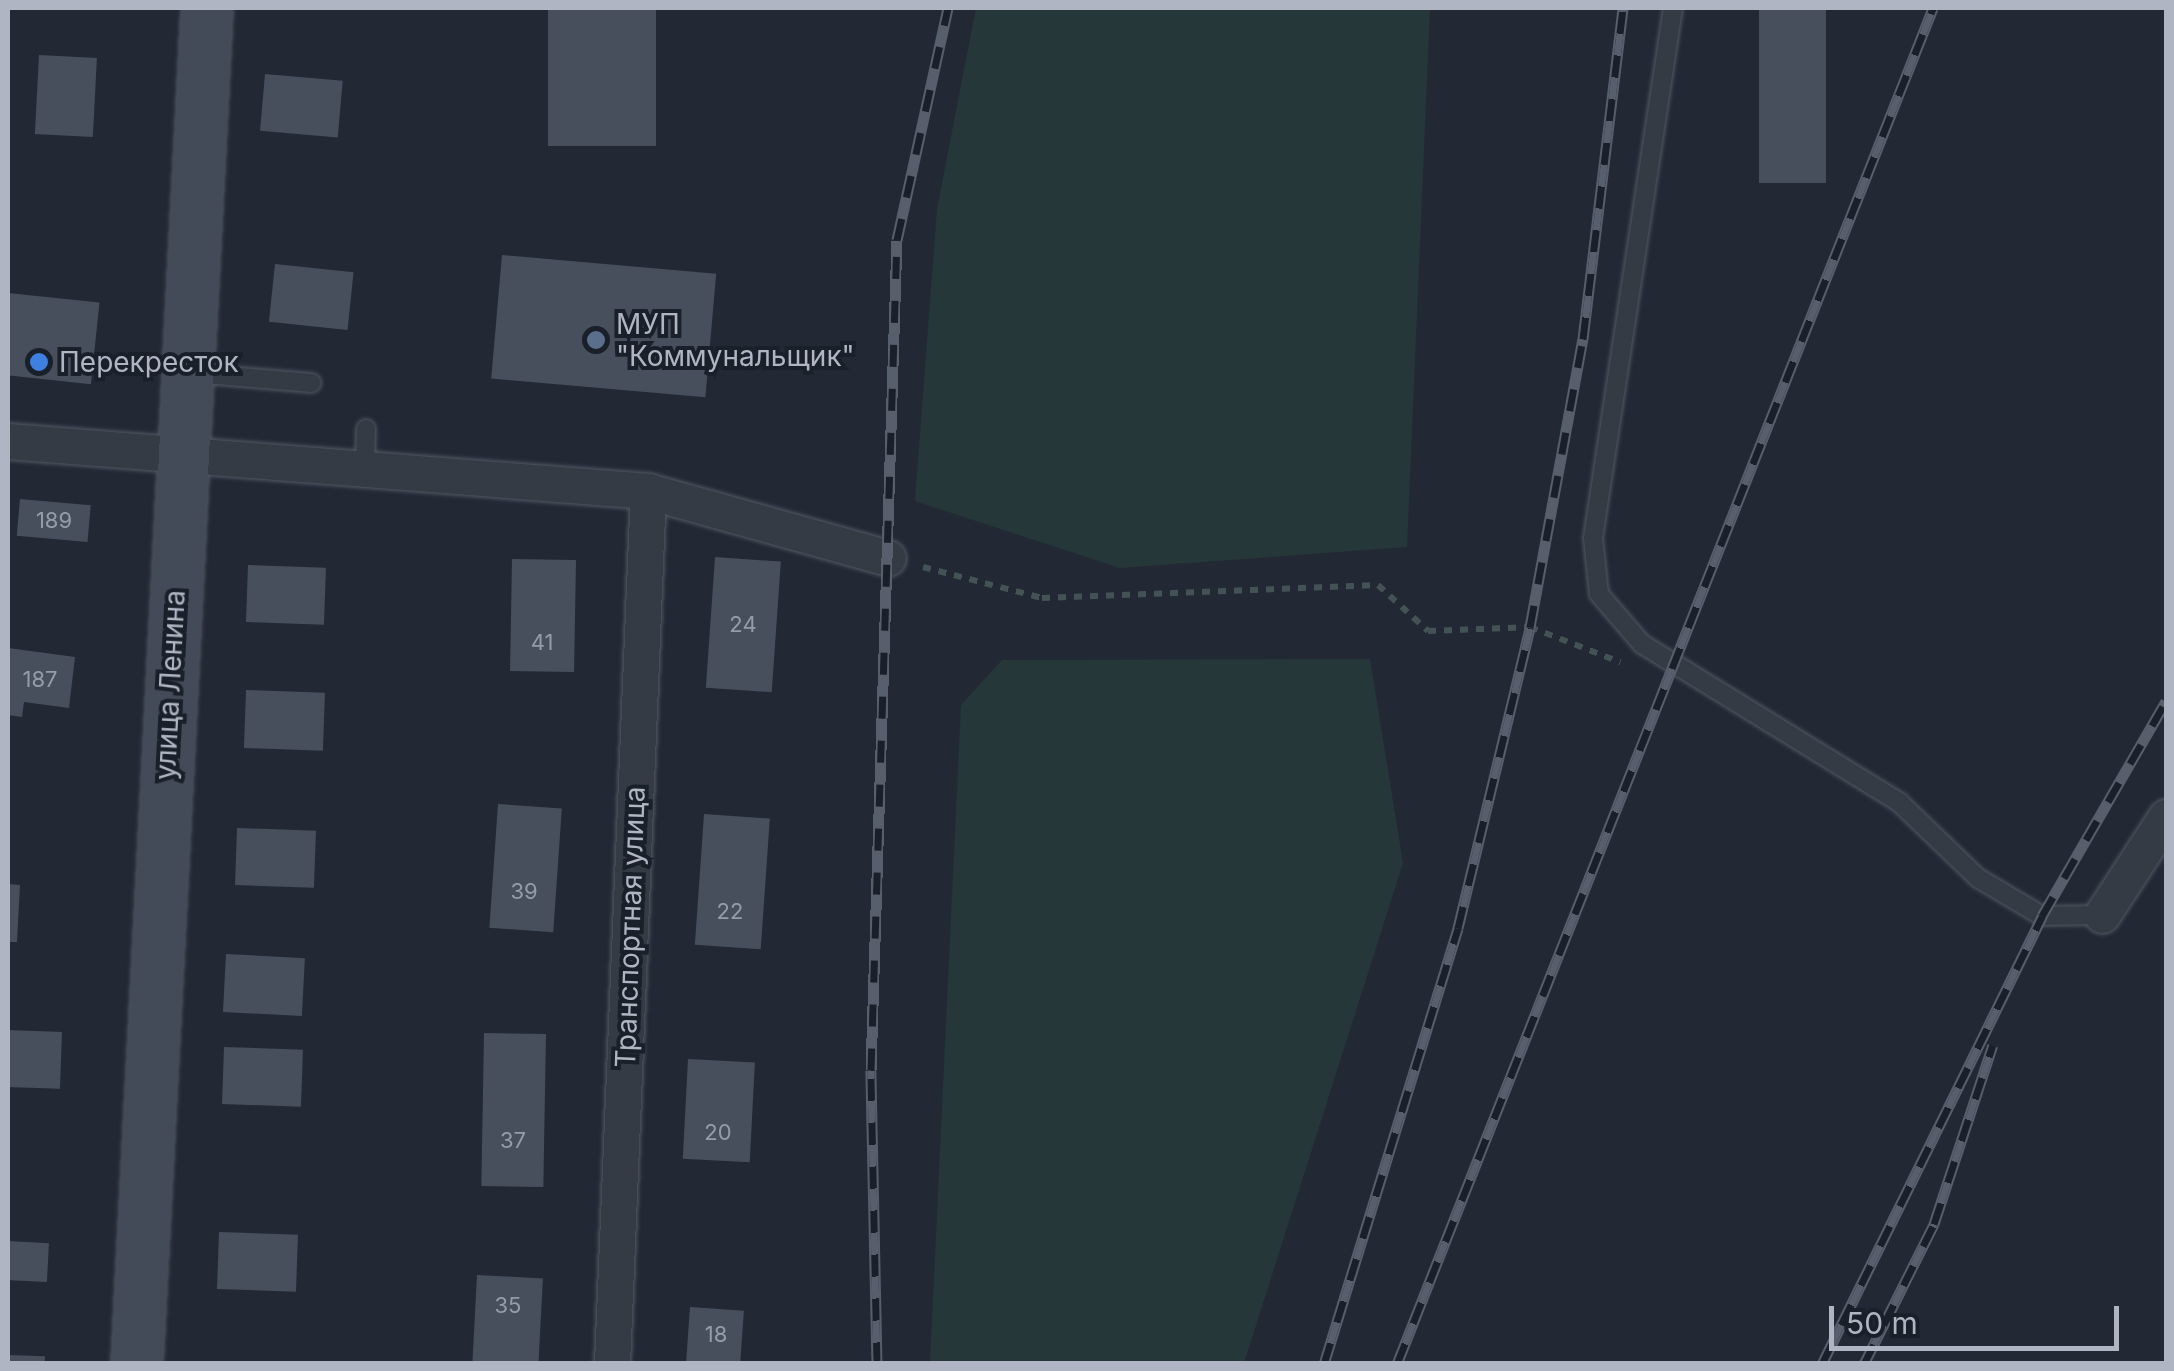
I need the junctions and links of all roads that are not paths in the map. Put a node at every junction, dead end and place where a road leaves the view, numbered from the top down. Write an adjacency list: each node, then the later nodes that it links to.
1 (207, 8): 3 (main road, улица Ленина)
2 (1673, 8): 12 (lane)
3 (186, 373): 4 (lane); 7 (main road, улица Ленина)
4 (312, 382)
5 (366, 428): 8 (lane)
6 (8, 441): 7 (street)
7 (182, 455): 8 (street); 13 (main road, улица Ленина)
8 (365, 469): 9 (street)
9 (648, 491): 10 (street); 14 (street, Транспортная улица)
10 (888, 558)
11 (2166, 817): 12 (street)
12 (2102, 915)
13 (136, 1364)
14 (612, 1364)

